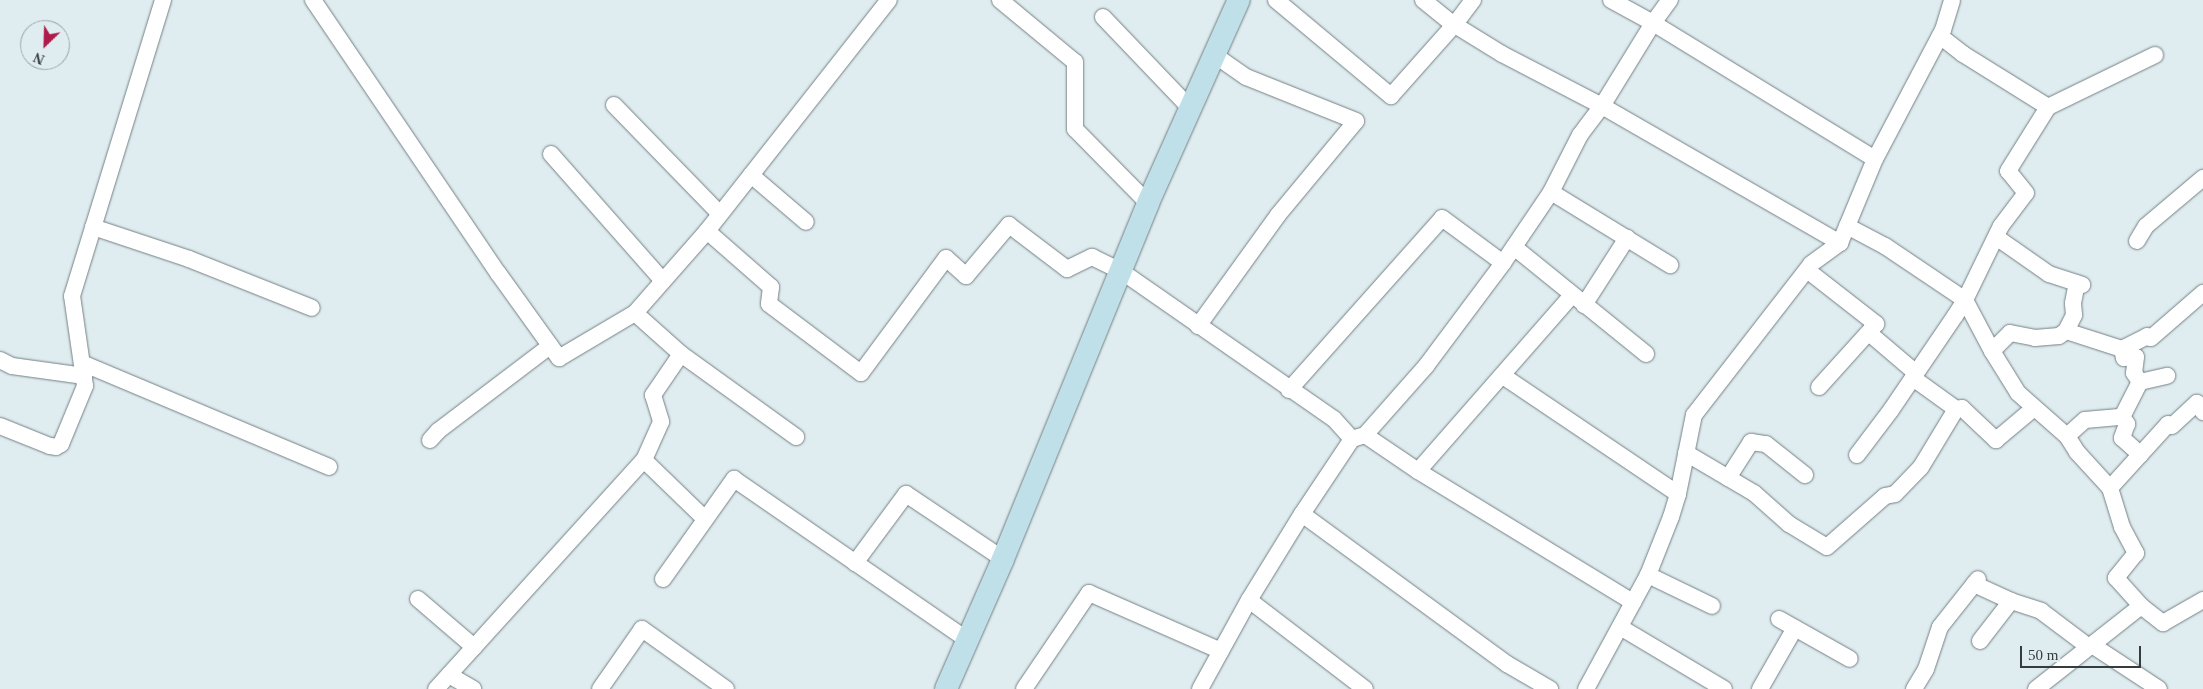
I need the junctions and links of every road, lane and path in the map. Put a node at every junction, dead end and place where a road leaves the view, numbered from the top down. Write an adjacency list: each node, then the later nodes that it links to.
1 (163, 0): 31 (street)
2 (313, 0): 51 (street)
3 (889, 0): 24 (street)
4 (1000, 0): 27 (street)
5 (1239, 0): 16 (street)
6 (1276, 0): 14 (street)
7 (1424, 0): 14 (street)
8 (1473, 0): 14 (street)
9 (1611, 0): 13 (street)
10 (1670, 0): 13 (street)
11 (1952, 0): 15 (street)
12 (1103, 17): 21 (street)
13 (1653, 22): 19 (street); 23 (street)
14 (1455, 24): 19 (street)
15 (1940, 36): 20 (street); 23 (street)
16 (1215, 55): 21 (street); 48 (street)
17 (2156, 55): 20 (street)
18 (614, 105): 28 (street)
19 (1602, 106): 26 (street); 36 (street)
20 (2048, 107): 33 (street)
21 (1190, 109): 27 (street)
22 (551, 154): 42 (street)
23 (1875, 159): 30 (street)
24 (751, 175): 28 (street); 29 (street)
25 (2203, 178): 35 (street)
26 (1551, 192): 34 (street); 37 (street)
27 (1148, 203): 40 (street)
28 (720, 214): 32 (street)
29 (806, 222)
30 (1847, 226): 36 (street); 45 (street)
31 (93, 227): 46 (street); 57 (street)
32 (707, 231): 40 (street); 42 (street)
33 (1996, 237): 45 (street); 49 (street)
34 (1627, 238): 39 (street); 44 (street)
35 (2137, 241)
36 (1840, 243): 41 (street)
37 (1514, 247): 38 (street); 44 (street)
38 (1503, 264): 63 (street); 71 (street)
39 (1670, 265)
40 (1121, 270): 48 (street); 85 (street)
41 (1807, 270): 50 (street); 73 (street)
42 (662, 280): 47 (street)
43 (2203, 293): 52 (street)
44 (1578, 300): 55 (street); 58 (street)
45 (1965, 300): 53 (street); 59 (street)
46 (312, 308)
47 (635, 313): 51 (street); 54 (street)
48 (1198, 326): 63 (street)
49 (2066, 331): 52 (street); 53 (street)
50 (1869, 333): 59 (street); 62 (street)
51 (550, 346): 72 (street)
52 (2122, 349): 61 (street)
53 (1992, 351): 64 (street)
54 (681, 354): 70 (street); 76 (street)
55 (1646, 354)
56 (0, 360): 57 (street)
57 (83, 369): 68 (street); 77 (street)
58 (1503, 376): 78 (street); 82 (street)
59 (1915, 376): 65 (street); 74 (street)
60 (2167, 376): 61 (street)
61 (2140, 382): 67 (street)
62 (1819, 387)
63 (1289, 390): 71 (street)
64 (2034, 408): 65 (street); 69 (street)
65 (1956, 409): 80 (street)
66 (2203, 412): 75 (street)
67 (2122, 417): 69 (street); 75 (street)
68 (0, 426)
69 (2067, 436): 81 (street)
70 (796, 437)
71 (1359, 437): 78 (street); 83 (street)
72 (430, 440)
73 (1686, 453): 80 (street); 82 (street)
74 (1857, 455)
75 (2141, 455): 81 (street)
76 (644, 460): 84 (street); 102 (street)
77 (329, 467)
78 (1418, 471): 93 (street)
79 (1805, 475): 80 (street)
80 (1728, 478)
81 (2110, 488): 95 (street)
82 (1678, 494): 87 (street)
83 (1302, 514): 90 (street); 114 (street)
84 (704, 518): 86 (street); 88 (street)
85 (1003, 559): 86 (street); 99 (street)
86 (855, 563): 99 (street)
87 (1648, 575): 93 (street); 94 (street)
88 (663, 579)
89 (418, 599): 102 (street)
90 (1249, 600): 103 (street); 113 (street)
91 (2203, 600): 95 (street)
92 (2011, 601): 100 (street); 101 (street); 118 (street)
93 (1633, 602): 97 (street)
94 (1712, 606)
95 (2141, 606): 101 (street)
96 (1779, 619): 98 (street)
97 (1620, 627): 115 (street); 116 (street)
98 (1795, 628): 104 (street); 117 (street)
99 (967, 640): 110 (street)
100 (1980, 642)
101 (2090, 646): 119 (street); 120 (street)
102 (474, 647): 105 (street)
103 (1221, 651): 111 (street); 112 (street)
104 (1850, 659)
105 (449, 675): 106 (street); 107 (street)
106 (436, 689)
107 (473, 689)
108 (600, 689): 109 (street)
109 (726, 689)
110 (946, 689)
111 (1024, 689)
112 (1200, 689)
113 (1365, 689)
114 (1550, 689)
115 (1586, 689)
116 (1724, 689)
117 (1760, 689)
118 (1914, 689)
119 (2037, 689)
120 (2159, 689)

